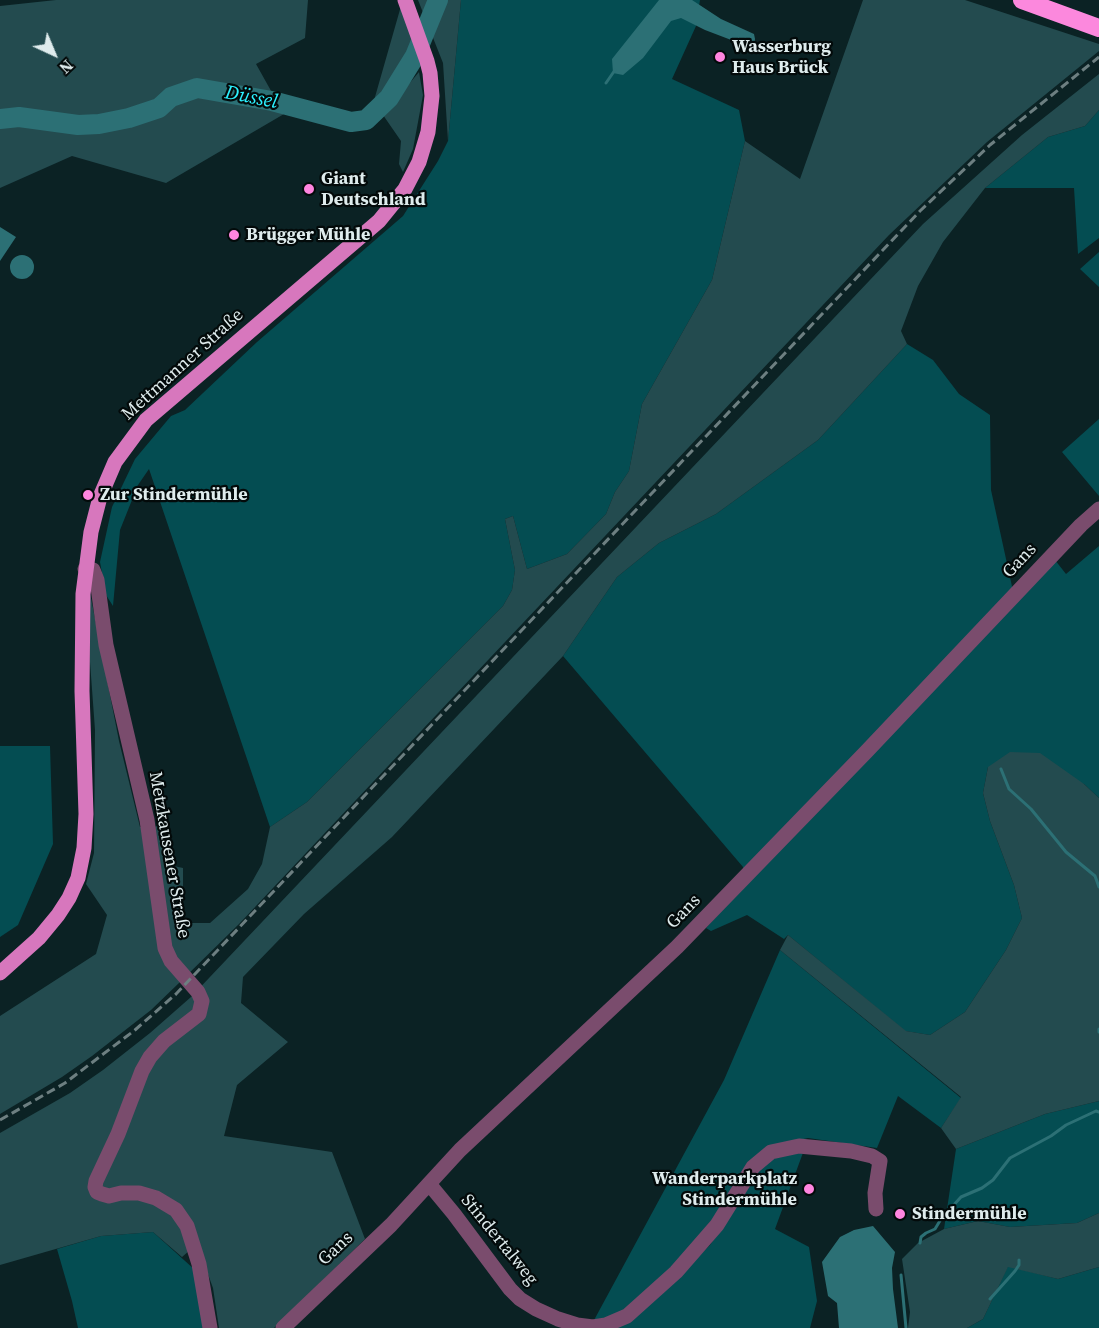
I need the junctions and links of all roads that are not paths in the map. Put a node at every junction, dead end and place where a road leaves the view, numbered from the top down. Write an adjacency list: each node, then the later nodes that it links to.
1 (405, 0): 5 (main road, Mettmanner Straße)
2 (1022, 0): 3 (highway)
3 (1099, 28)
4 (1099, 508): 7 (street, Gans)
5 (86, 569): 6 (main road, Mettmanner Straße); 9 (street, Metzkausener Straße)
6 (0, 973)
7 (430, 1185): 8 (street, Stindertalweg); 10 (street, Gans)
8 (876, 1209)
9 (210, 1328)
10 (283, 1328)

